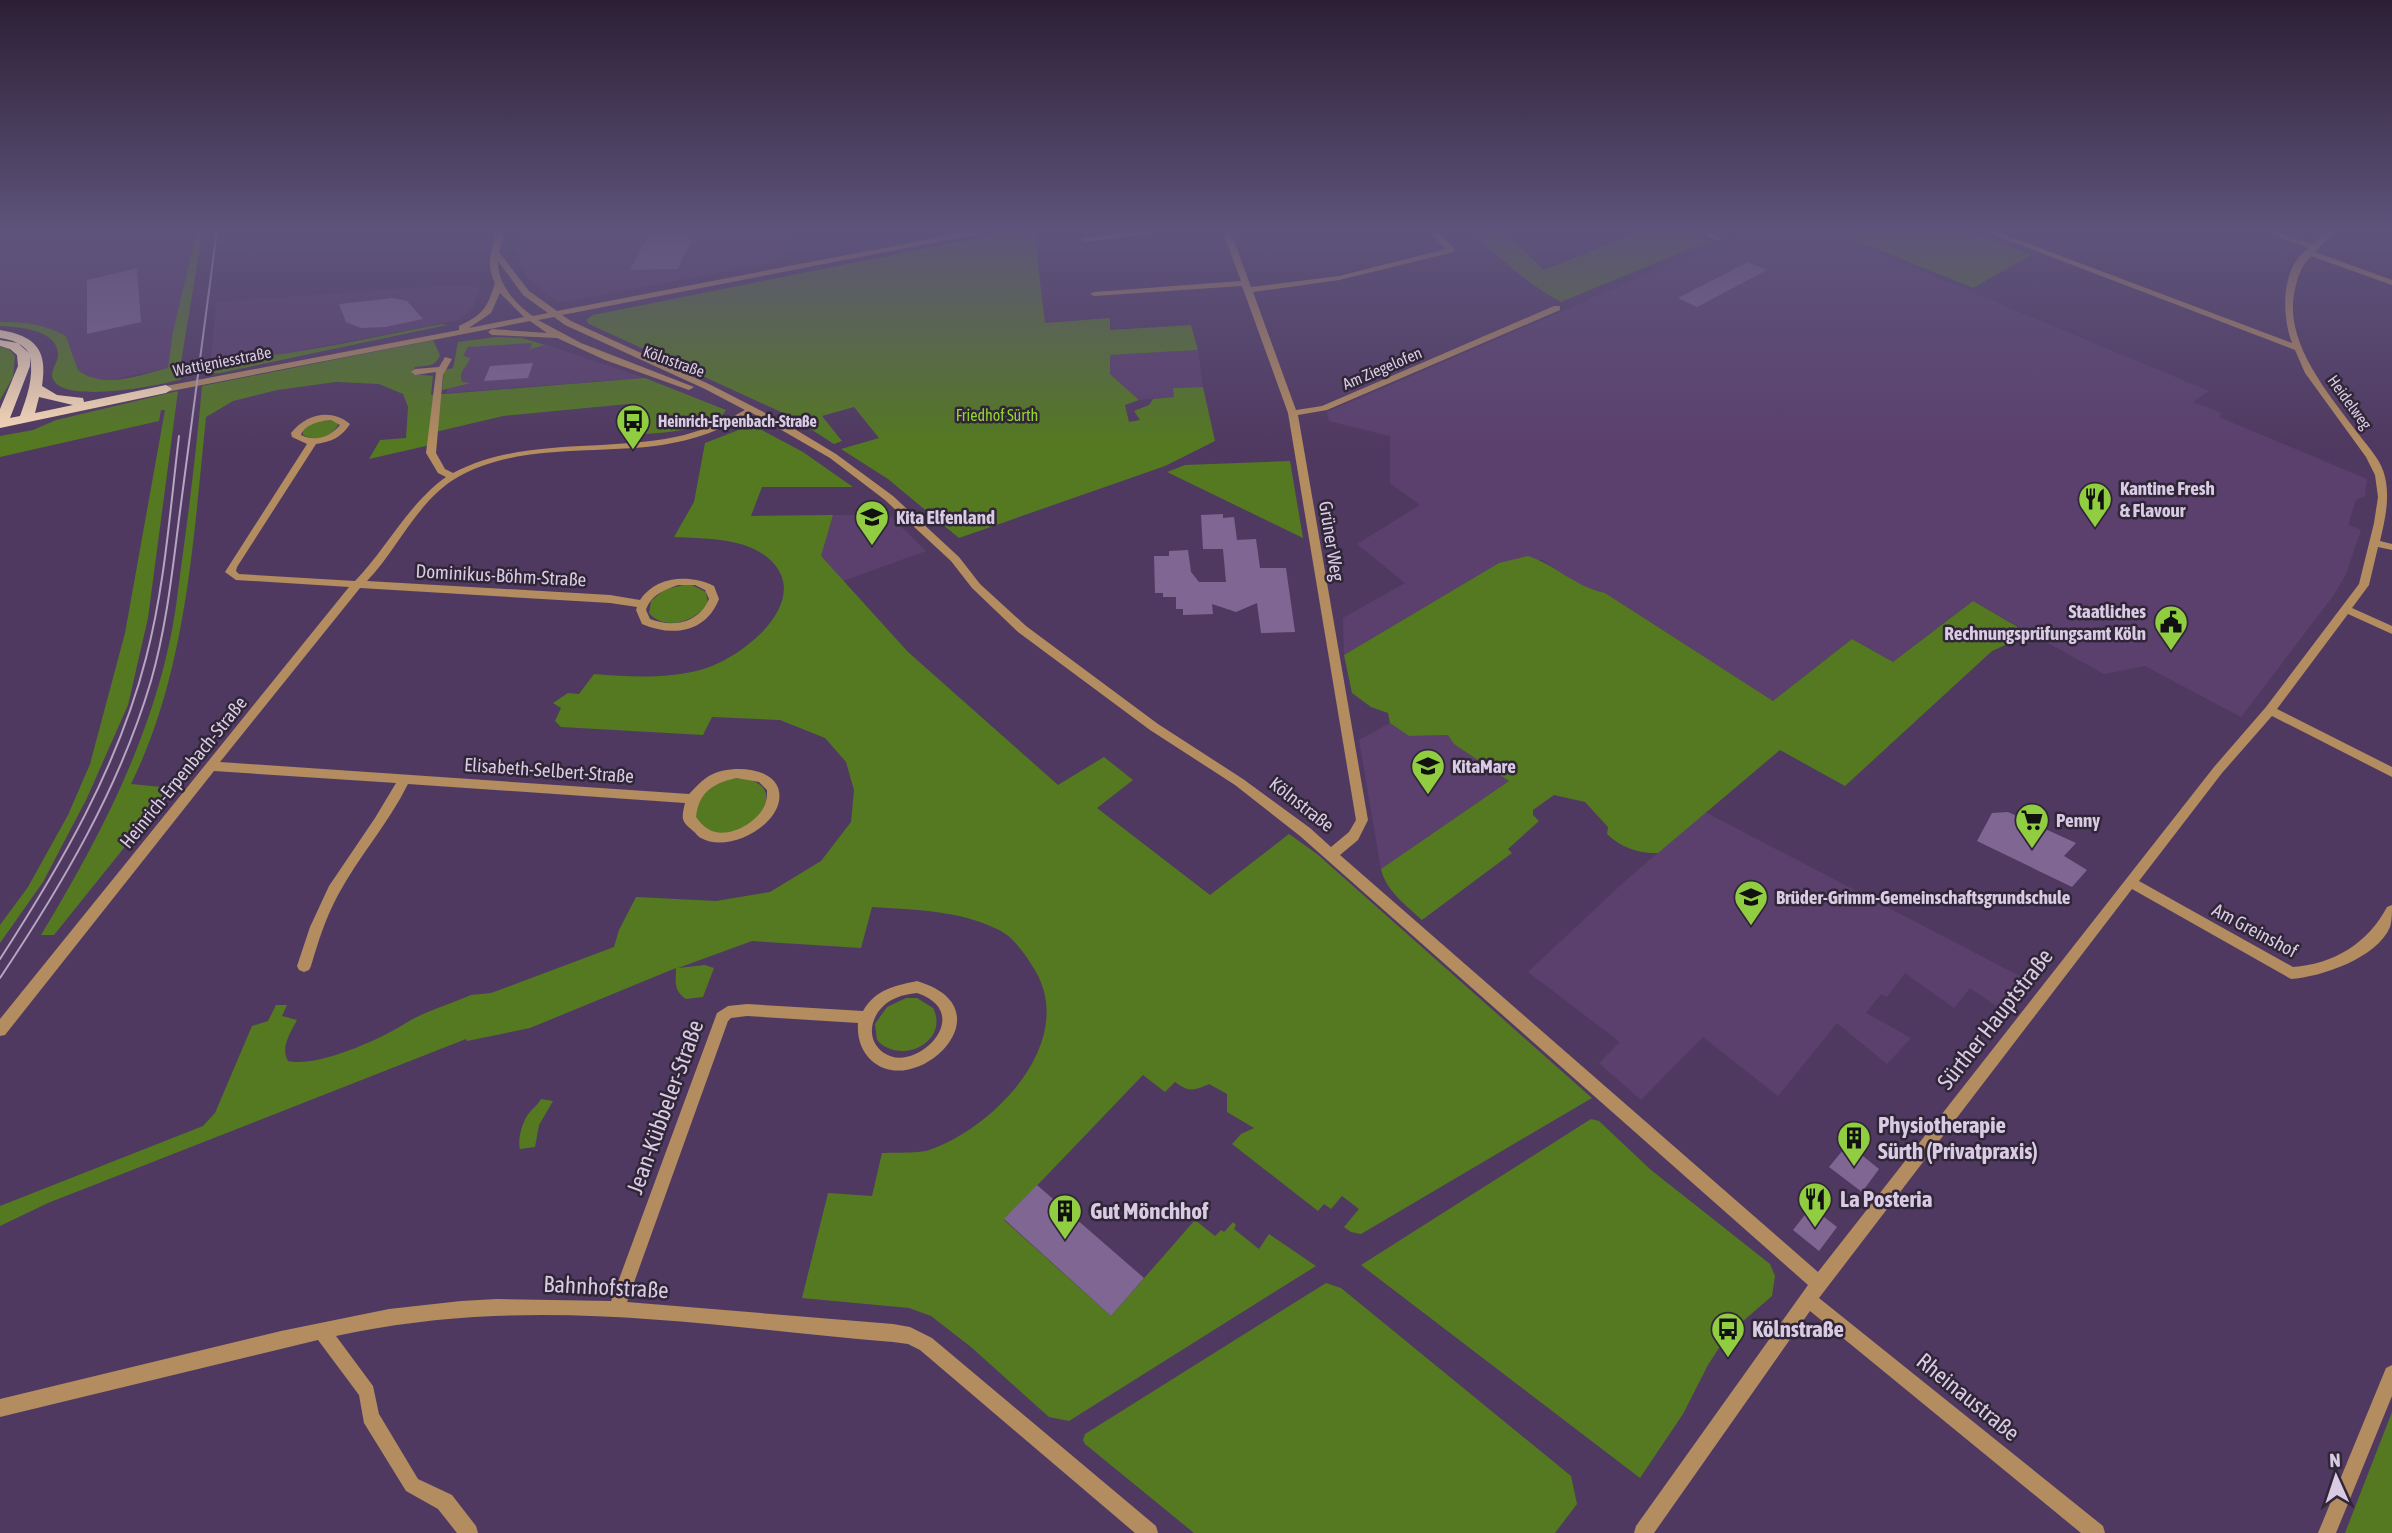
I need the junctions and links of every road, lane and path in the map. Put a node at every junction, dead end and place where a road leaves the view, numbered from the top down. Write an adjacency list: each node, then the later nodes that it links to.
1 (495, 302): 12 (street, Wattigniesstraße)
2 (515, 302): 10 (street, Kölnstraße)
3 (537, 302): 9 (street, Kölnstraße)
4 (618, 302): 9 (street)
5 (1253, 302): 24 (street, Grüner Weg)
6 (2174, 302): 16 (street)
7 (2289, 302): 16 (street, Heidelweg)
8 (1558, 309): 24 (street, Am Ziegelofen)
9 (554, 314): 10 (street); 22 (street, Kölnstraße)
10 (531, 319): 11 (street, Wattigniesstraße); 14 (street, Kölnstraße)
11 (470, 331): 12 (street, Wattigniesstraße); 14 (street)
12 (452, 333): 21 (street, Wattigniesstraße)
13 (0, 334): 20 (main road)
14 (559, 337): 22 (street, Kölnstraße)
15 (0, 342): 26 (main road)
16 (2297, 348): 29 (street, Heidelweg)
17 (448, 359): 18 (street)
18 (441, 369): 19 (street); 28 (street)
19 (415, 372)
20 (34, 386): 21 (main road); 25 (main road)
21 (166, 390): 25 (main road, Wattigniesstraße)
22 (730, 400): 23 (street, Kölnstraße)
23 (752, 410): 28 (street, Heinrich-Erpenbach-Straße); 40 (street, Kölnstraße)
24 (1293, 413): 40 (street, Grüner Weg)
25 (26, 419): 26 (main road, Wattigniesstraße)
26 (1, 423)
27 (313, 442): 31 (street, Dominikus-Böhm-Straße)
28 (452, 477): 31 (street, Heinrich-Erpenbach-Straße)
29 (2374, 542): 30 (street); 33 (street, Heidelweg)
30 (2392, 547)
31 (357, 585): 32 (street, Dominikus-Böhm-Straße); 36 (street, Heinrich-Erpenbach-Straße)
32 (642, 604): 32 (street)
33 (2345, 609): 34 (street); 35 (street, Sürther Hauptstraße)
34 (2392, 630)
35 (2270, 710): 37 (street); 41 (street, Sürther Hauptstraße)
36 (211, 766): 38 (street, Elisabeth-Selbert-Straße); 45 (street, Heinrich-Erpenbach-Straße)
37 (2392, 772)
38 (404, 779): 39 (street, Elisabeth-Selbert-Straße); 43 (street)
39 (692, 799): 39 (street)
40 (1331, 854): 46 (street, Kölnstraße)
41 (2130, 882): 42 (street, Am Greinshof); 46 (street, Sürther Hauptstraße)
42 (2392, 911)
43 (304, 966)
44 (865, 1017): 44 (street); 48 (street, Jean-Kübbeler-Straße)
45 (0, 1030)
46 (1819, 1284): 47 (street, Sürther Hauptstraße)
47 (1809, 1300): 54 (street, Sürther Hauptstraße); 55 (street, Rheinaustraße)
48 (617, 1309): 49 (street, Bahnhofstraße); 53 (street, Bahnhofstraße)
49 (322, 1331): 51 (street, Bahnhofstraße); 52 (street)
50 (2392, 1374): 56 (street)
51 (0, 1408)
52 (467, 1532)
53 (1149, 1533)
54 (1643, 1533)
55 (2096, 1533)
56 (2328, 1533)

